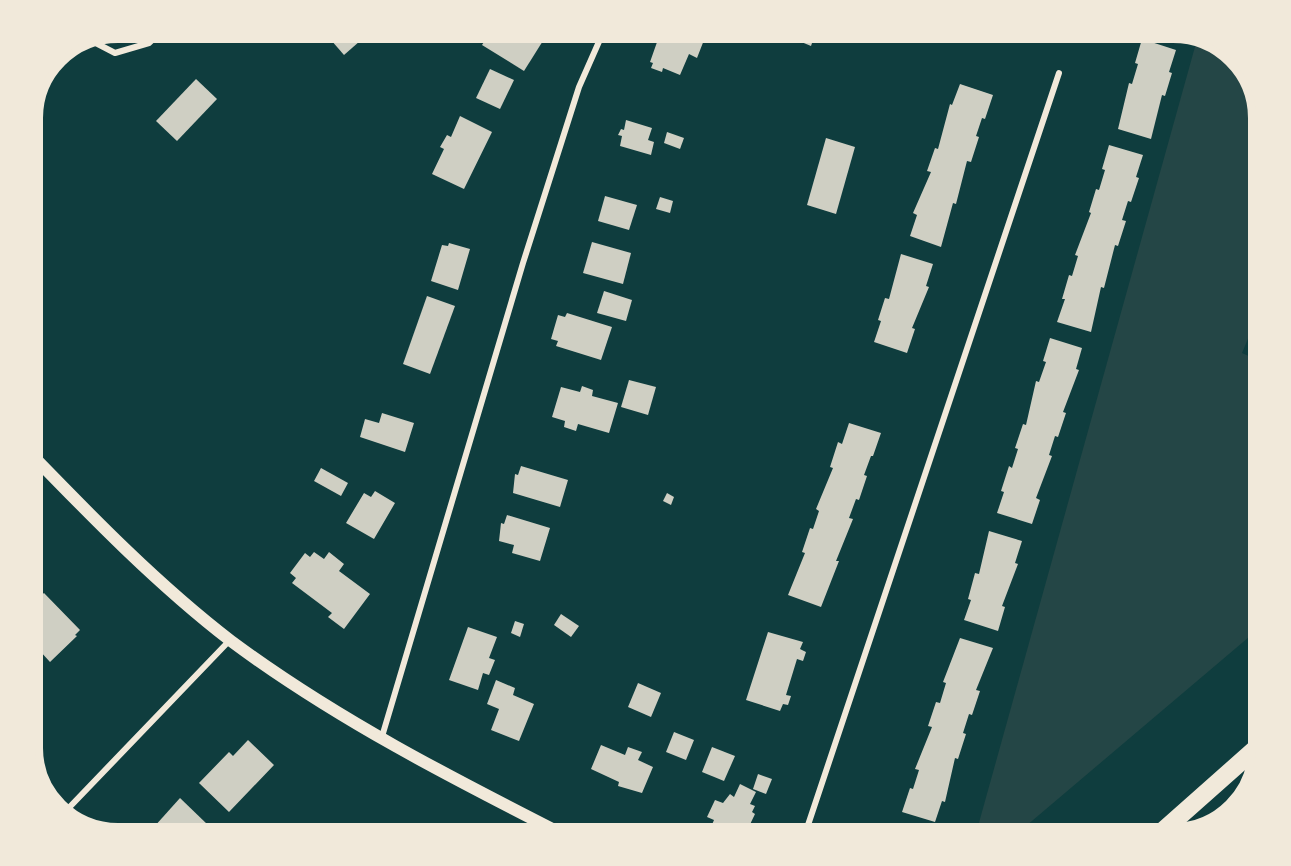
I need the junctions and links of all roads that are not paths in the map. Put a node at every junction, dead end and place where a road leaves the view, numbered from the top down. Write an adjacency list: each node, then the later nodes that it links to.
1 (153, 39): 3 (street)
2 (600, 39): 7 (street)
3 (95, 43)
4 (1059, 73): 11 (street)
5 (39, 462): 6 (main road)
6 (230, 640): 7 (main road); 9 (street)
7 (381, 740): 10 (main road)
8 (1252, 752): 12 (highway)
9 (68, 809)
10 (549, 827)
11 (807, 827)
12 (1167, 827)

